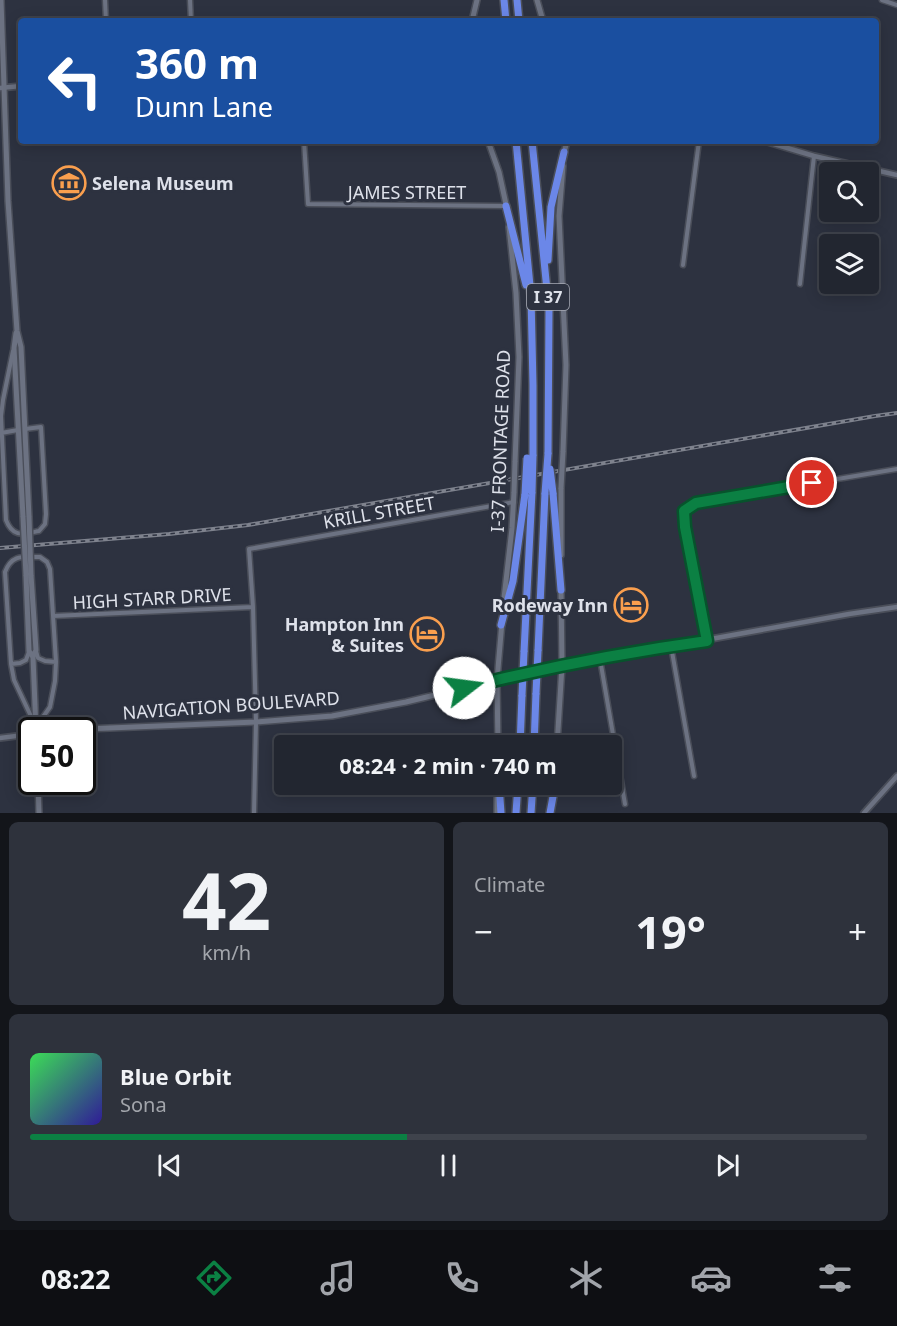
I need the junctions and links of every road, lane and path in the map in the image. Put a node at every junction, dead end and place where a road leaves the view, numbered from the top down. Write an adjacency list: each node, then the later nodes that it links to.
1 (0, 0): 17 (main road)
2 (105, 0): 10 (street)
3 (190, 0): 11 (street)
4 (477, 0): 12 (main road)
5 (504, 0): 13 (highway)
6 (517, 0): 14 (highway)
7 (537, 0): 15 (main road)
8 (882, 0): 9 (street)
9 (897, 5)
10 (106, 18)
11 (191, 18)
12 (473, 18)
13 (506, 18)
14 (519, 18)
15 (542, 18)
16 (18, 87): 17 (street)
17 (2, 88): 29 (main road)
18 (304, 144): 30 (street, JAMES STREET)
19 (489, 144): 30 (main road, I-37 FRONTAGE ROAD)
20 (516, 144): 36 (highway, I 37)
21 (532, 144): 32 (highway, I 37)
22 (566, 144): 25 (main road)
23 (699, 144): 31 (street)
24 (774, 144): 26 (street)
25 (564, 152): 32 (highway); 44 (main road, bridge)
26 (814, 156): 27 (street); 33 (street)
27 (897, 175)
28 (0, 201): 29 (street)
29 (8, 201): 34 (main road)
30 (506, 206): 36 (highway); 43 (main road, I-37 FRONTAGE ROAD, bridge)
31 (683, 265)
32 (547, 280): 42 (highway, I 37, bridge)
33 (800, 284)
34 (16, 331): 35 (main road); 37 (main road)
35 (14, 348): 37 (main road); 38 (street)
36 (533, 356): 41 (highway, I 37, bridge)
37 (22, 430): 38 (street); 39 (street); 51 (main road, bridge)
38 (1, 433): 39 (street)
39 (1, 442)
40 (897, 469): 49 (street)
41 (528, 493): 48 (highway); 63 (highway, bridge)
42 (549, 493): 44 (highway); 64 (highway, bridge)
43 (514, 502): 45 (street, KRILL STREET); 48 (main road, I-37 FRONTAGE ROAD)
44 (561, 590): 55 (main road)
45 (253, 607): 47 (street, HIGH STARR DRIVE); 60 (street)
46 (897, 607): 49 (street, NAVIGATION BOULEVARD)
47 (53, 616): 53 (street); 54 (street)
48 (501, 625): 56 (main road, I-37 FRONTAGE ROAD)
49 (707, 641): 50 (street, NAVIGATION BOULEVARD)
50 (670, 646): 52 (street, NAVIGATION BOULEVARD); 68 (street)
51 (32, 651): 53 (street); 54 (street); 58 (main road)
52 (600, 659): 55 (street, NAVIGATION BOULEVARD); 75 (street)
53 (56, 662): 59 (street)
54 (10, 664): 57 (street)
55 (562, 666): 56 (main road, NAVIGATION BOULEVARD); 65 (main road)
56 (497, 680): 60 (main road, NAVIGATION BOULEVARD); 62 (main road, I-37 FRONTAGE ROAD)
57 (31, 717)
58 (36, 717)
59 (44, 717)
60 (256, 722): 61 (main road, NAVIGATION BOULEVARD); 77 (street)
61 (96, 729)
62 (498, 735)
63 (520, 735)
64 (534, 735)
65 (558, 735)
66 (18, 736): 67 (street)
67 (0, 738)
68 (694, 776)
69 (897, 776): 82 (street)
70 (38, 795): 76 (main road)
71 (498, 795): 78 (highway)
72 (517, 795): 79 (highway)
73 (532, 795): 80 (highway)
74 (553, 795): 81 (highway)
75 (625, 804)
76 (39, 813)
77 (254, 813)
78 (499, 813)
79 (516, 813)
80 (531, 813)
81 (551, 813)
82 (864, 813)

